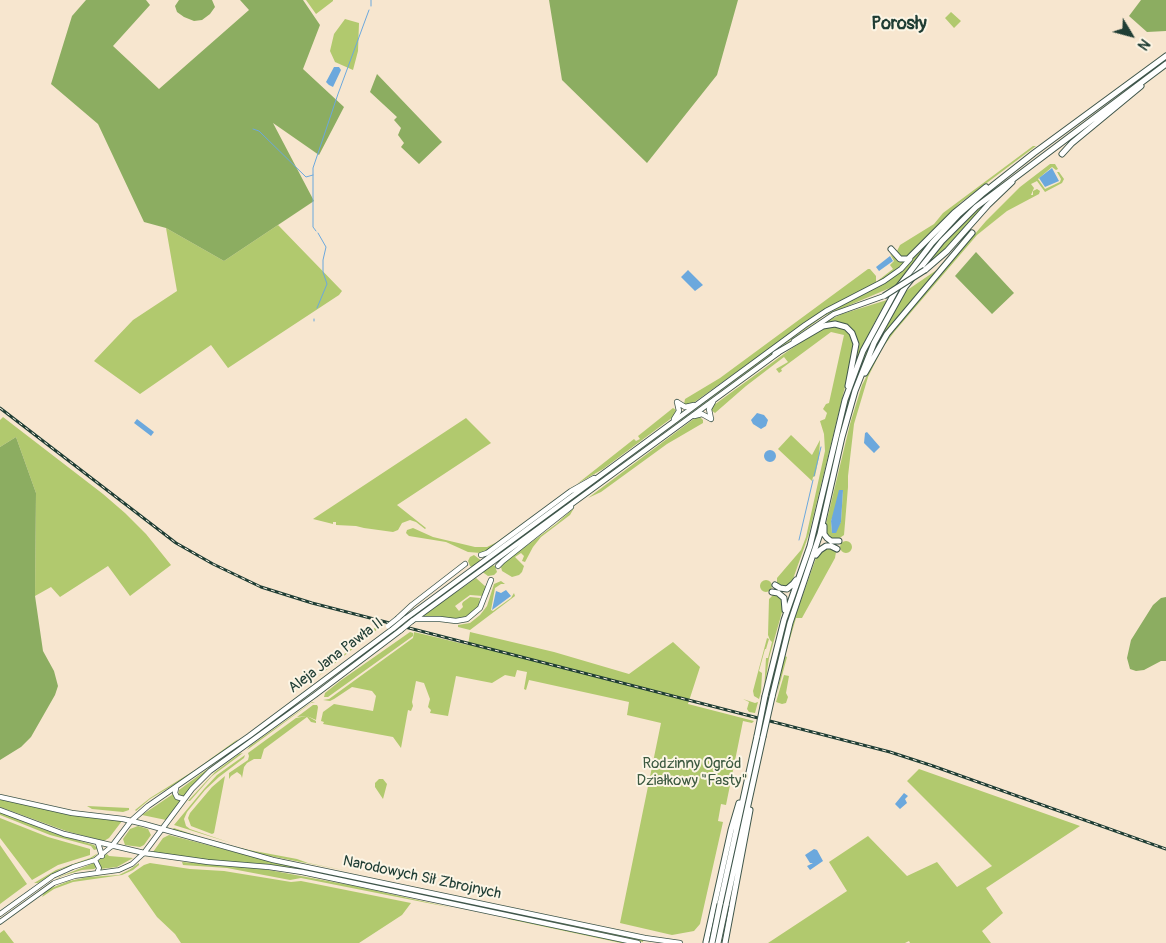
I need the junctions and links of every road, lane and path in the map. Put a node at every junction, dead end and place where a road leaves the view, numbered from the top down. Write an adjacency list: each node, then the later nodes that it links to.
1 (1166, 56): 6 (highway)
2 (1166, 64): 3 (highway)
3 (1160, 69): 4 (highway); 5 (highway)
4 (1062, 154)
5 (1029, 167): 10 (highway, bridge); 12 (highway)
6 (1007, 173): 9 (highway); 14 (highway)
7 (972, 233): 12 (highway)
8 (892, 249): 9 (highway)
9 (914, 254): 15 (main road)
10 (884, 296): 11 (main road)
11 (776, 354): 13 (main road); 14 (highway)
12 (855, 391): 21 (highway)
13 (716, 398): 16 (main road); 16 (main road)
14 (845, 400): 28 (highway)
15 (698, 404): 17 (main road); 17 (main road)
16 (690, 417): 19 (main road)
17 (671, 424): 18 (main road)
18 (606, 471): 20 (main road); 24 (main road)
19 (580, 498): 20 (main road); 26 (main road)
20 (558, 511): 29 (main road, Aleja Jana Pawła II)
21 (825, 514): 22 (highway); 27 (highway)
22 (839, 541)
23 (837, 549): 27 (highway)
24 (481, 555)
25 (465, 564): 35 (main road, bridge)
26 (498, 566)
27 (808, 569): 41 (highway, bridge)
28 (801, 571): 31 (highway); 34 (highway)
29 (465, 579): 33 (main road, Aleja Jana Pawła II); 35 (main road, Aleja Jana Pawła II, bridge)
30 (491, 580): 33 (main road)
31 (774, 584)
32 (772, 592): 34 (highway)
33 (413, 620): 37 (main road, Aleja Jana Pawła II, bridge)
34 (784, 620): 40 (highway, bridge)
35 (391, 627): 36 (main road, Aleja Jana Pawła II)
36 (311, 690): 37 (main road); 38 (main road, Aleja Jana Pawła II)
37 (315, 695): 42 (main road, Aleja Jana Pawła II)
38 (177, 787): 42 (main road); 44 (main road, Aleja Jana Pawła II)
39 (0, 796): 44 (main road, Narodowych Sił Zbrojnych)
40 (743, 796): 61 (highway, bridge); 61 (highway)
41 (750, 797): 62 (highway, bridge); 63 (highway)
42 (184, 799): 45 (main road, Aleja Jana Pawła II)
43 (0, 810): 46 (main road, Narodowych Sił Zbrojnych)
44 (131, 821): 45 (main road, Narodowych Sił Zbrojnych); 47 (main road, Aleja Jana Pawła II)
45 (161, 829): 48 (main road, Aleja Jana Pawła II); 52 (main road, Narodowych Sił Zbrojnych)
46 (98, 842): 47 (main road, Narodowych Sił Zbrojnych); 49 (main road)
47 (112, 846): 48 (main road, Narodowych Sił Zbrojnych); 49 (main road)
48 (144, 853): 51 (main road); 53 (main road, Narodowych Sił Zbrojnych)
49 (102, 856): 50 (main road)
50 (95, 860): 51 (main road); 56 (main road)
51 (97, 873): 57 (main road)
52 (434, 893): 53 (main road); 54 (main road, Narodowych Sił Zbrojnych)
53 (432, 900): 55 (main road, Narodowych Sił Zbrojnych)
54 (491, 904): 55 (main road); 58 (main road, Narodowych Sił Zbrojnych)
55 (488, 912): 59 (main road, Narodowych Sił Zbrojnych)
56 (0, 914)
57 (0, 922)
58 (645, 940): 60 (main road, Narodowych Sił Zbrojnych)
59 (638, 943)
60 (680, 943)
61 (708, 943): 62 (main road)
62 (719, 943)
63 (725, 943)

